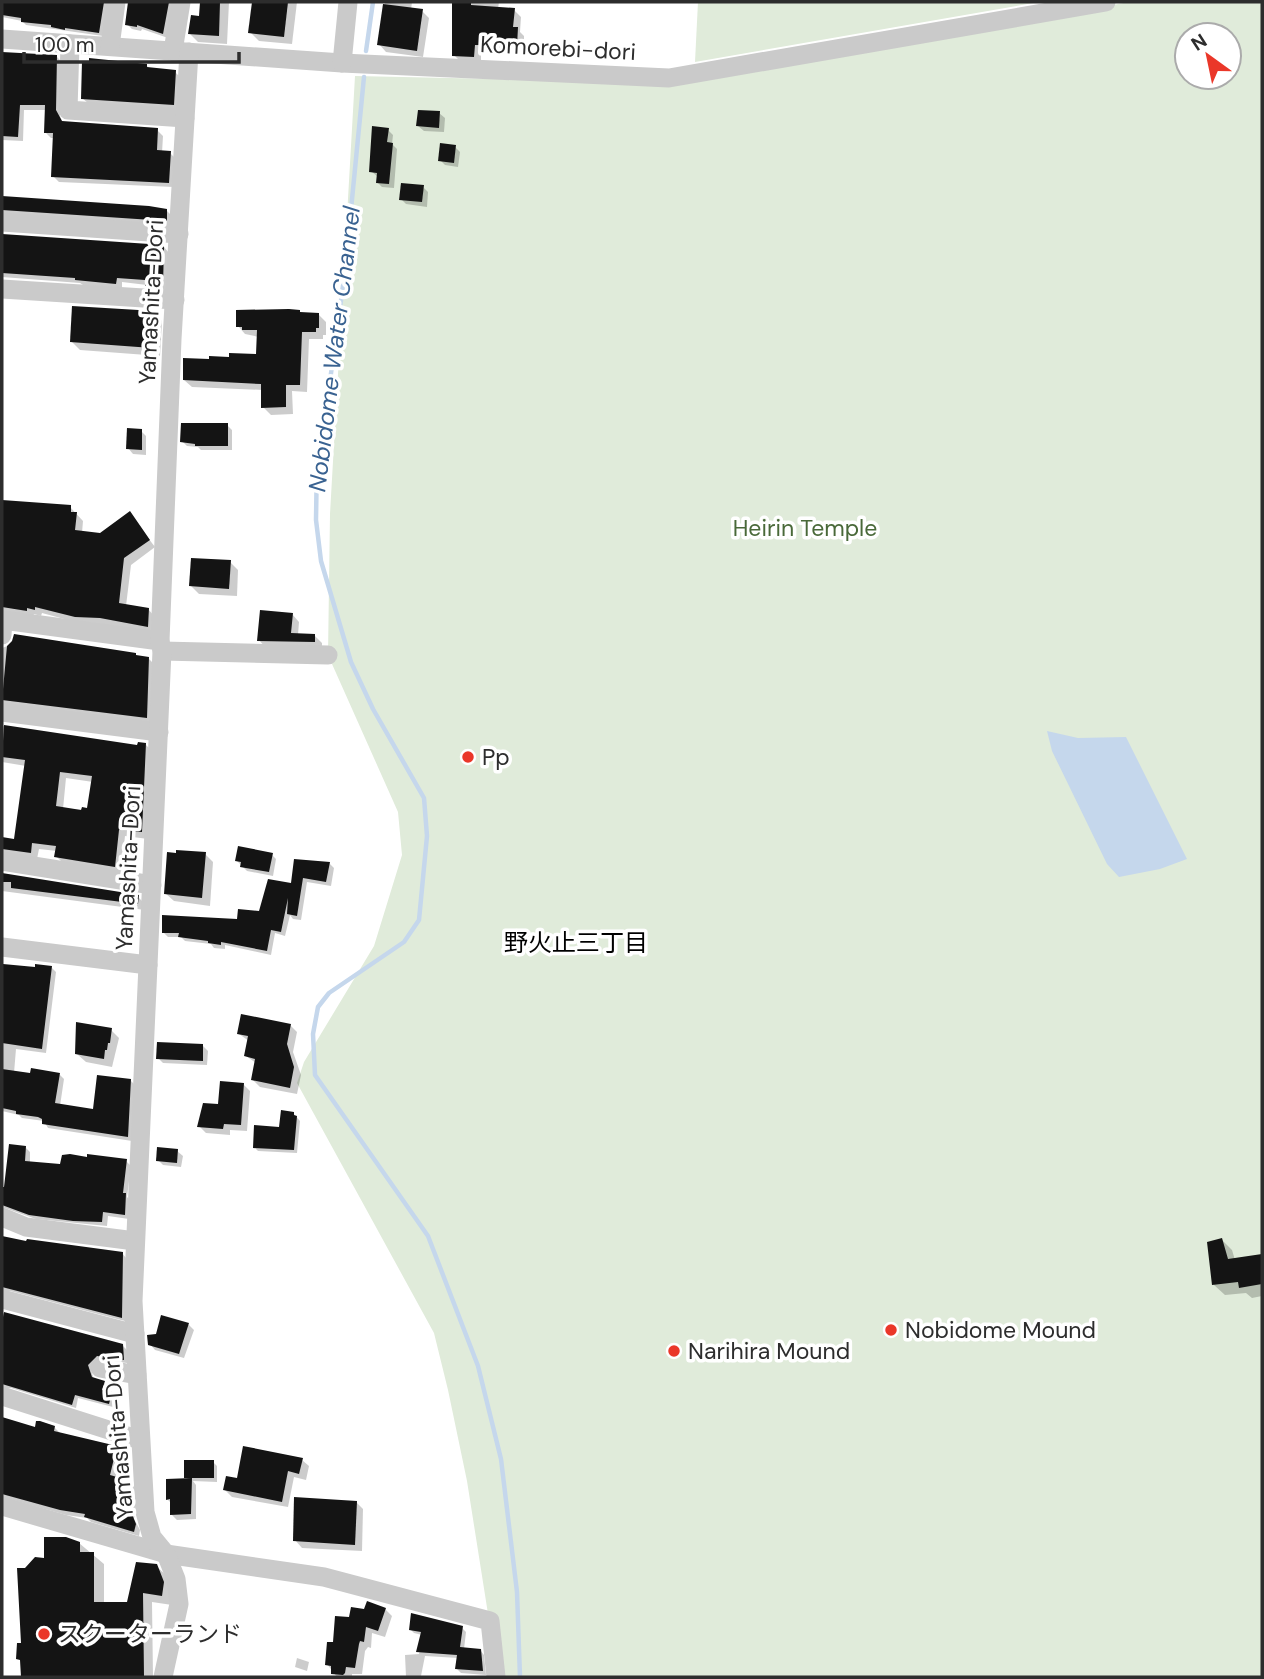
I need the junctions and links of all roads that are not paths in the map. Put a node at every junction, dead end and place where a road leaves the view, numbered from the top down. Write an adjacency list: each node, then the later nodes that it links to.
1 (116, 2): 7 (street)
2 (181, 2): 8 (street, Yamashita-Dori)
3 (348, 2): 9 (street)
4 (1106, 2): 9 (street, Komorebi-dori)
5 (2, 39): 6 (street, Komorebi-dori)
6 (70, 44): 7 (street, Komorebi-dori); 10 (street)
7 (110, 47): 8 (street, Komorebi-dori)
8 (181, 51): 9 (street, Komorebi-dori); 10 (street, Yamashita-Dori)
9 (342, 62)
10 (185, 118): 12 (street, Yamashita-Dori)
11 (2, 222): 12 (street)
12 (178, 234): 14 (street, Yamashita-Dori)
13 (2, 289): 14 (street)
14 (175, 300): 16 (street, Yamashita-Dori)
15 (2, 635): 16 (street)
16 (161, 646): 17 (street); 19 (street, Yamashita-Dori)
17 (328, 655)
18 (2, 712): 19 (street)
19 (159, 732): 21 (street, Yamashita-Dori)
20 (2, 861): 21 (street)
21 (152, 885): 23 (street, Yamashita-Dori)
22 (2, 947): 23 (street)
23 (148, 965): 25 (street, Yamashita-Dori)
24 (2, 1217): 25 (street)
25 (135, 1241): 27 (street, Yamashita-Dori)
26 (2, 1299): 27 (street)
27 (135, 1334): 29 (street, Yamashita-Dori)
28 (100, 1368): 29 (street)
29 (137, 1375): 31 (street, Yamashita-Dori)
30 (2, 1396): 31 (street)
31 (141, 1440): 33 (street, Yamashita-Dori)
32 (2, 1506): 33 (street)
33 (166, 1554): 34 (street, Yamashita-Dori); 35 (street)
34 (163, 1677)
35 (496, 1677)

